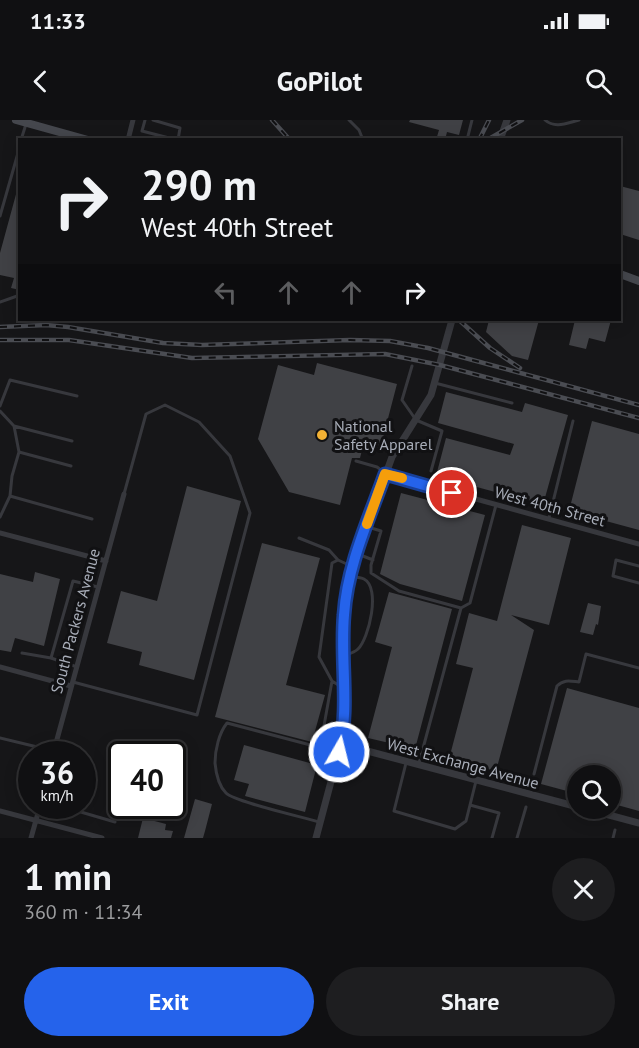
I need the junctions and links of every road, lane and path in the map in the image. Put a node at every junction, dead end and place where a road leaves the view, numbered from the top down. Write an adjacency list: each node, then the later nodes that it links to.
1 (16, 120): 10 (main road)
2 (133, 120): 13 (street)
3 (146, 120): 14 (lane)
4 (153, 120): 15 (lane)
5 (349, 120): 16 (lane)
6 (472, 120): 17 (lane)
7 (507, 120): 18 (street)
8 (545, 120): 9 (lane)
9 (579, 120)
10 (26, 123): 11 (lane); 12 (main road)
11 (22, 138)
12 (81, 138)
13 (128, 138)
14 (170, 138)
15 (178, 138)
16 (362, 138)
17 (468, 138)
18 (501, 138)
19 (18, 153): 20 (lane)
20 (0, 216)
21 (621, 276): 22 (main road)
22 (639, 281)
23 (18, 296): 24 (lane)
24 (0, 302)
25 (452, 321): 27 (street)
26 (412, 366): 32 (lane)
27 (435, 383): 29 (lane); 32 (street)
28 (77, 396): 30 (lane)
29 (512, 403)
30 (0, 406)
31 (0, 411): 34 (lane)
32 (416, 420): 39 (lane); 40 (street)
33 (573, 421): 46 (lane)
34 (14, 426): 35 (lane); 36 (lane)
35 (72, 441)
36 (19, 452): 38 (lane); 42 (lane)
37 (356, 461): 40 (lane)
38 (71, 466)
39 (431, 471)
40 (385, 474): 43 (street, West 40th Street); 47 (street)
41 (124, 494): 54 (street, South Packers Avenue); 68 (lane)
42 (10, 496): 44 (lane); 45 (lane)
43 (496, 505): 46 (street, West 40th Street); 60 (lane)
44 (0, 517)
45 (92, 519)
46 (548, 519): 50 (street, West 40th Street)
47 (366, 527): 51 (street); 53 (lane)
48 (0, 533): 54 (street)
49 (299, 538): 52 (lane)
50 (639, 544)
51 (357, 554): 53 (lane); 56 (street)
52 (338, 560): 56 (lane); 67 (lane)
53 (373, 560): 60 (lane)
54 (106, 561): 59 (street, South Packers Avenue)
55 (639, 566): 58 (lane)
56 (352, 567): 57 (street)
57 (350, 576): 62 (street); 62 (lane)
58 (639, 583)
59 (99, 587): 63 (lane); 65 (street, South Packers Avenue)
60 (461, 608): 77 (lane)
61 (22, 653): 63 (lane)
62 (344, 656): 69 (street)
63 (51, 658): 65 (lane)
64 (0, 667): 68 (street)
65 (77, 667): 68 (street, South Packers Avenue)
66 (639, 668): 78 (lane)
67 (332, 681): 69 (lane); 74 (lane)
68 (72, 684): 71 (street, South Packers Avenue)
69 (344, 688): 73 (street)
70 (0, 738): 72 (lane)
71 (57, 741)
72 (18, 743)
73 (341, 744): 75 (street); 76 (street, West Exchange Avenue)
74 (320, 748): 75 (lane); 88 (lane)
75 (339, 752): 88 (street)
76 (406, 762): 77 (street, West Exchange Avenue); 81 (lane)
77 (418, 765): 79 (street, West Exchange Avenue)
78 (534, 774)
79 (477, 780): 80 (street, West Exchange Avenue); 81 (lane)
80 (567, 804)
81 (470, 805): 94 (lane)
82 (525, 807): 95 (lane)
83 (0, 811): 86 (street)
84 (96, 816): 87 (lane)
85 (621, 818): 89 (street)
86 (36, 821): 91 (street); 92 (street)
87 (115, 822)
88 (320, 822): 93 (street)
89 (639, 823)
90 (615, 831): 96 (lane)
91 (31, 838)
92 (102, 838)
93 (316, 838)
94 (492, 838)
95 (517, 838)
96 (613, 838)

